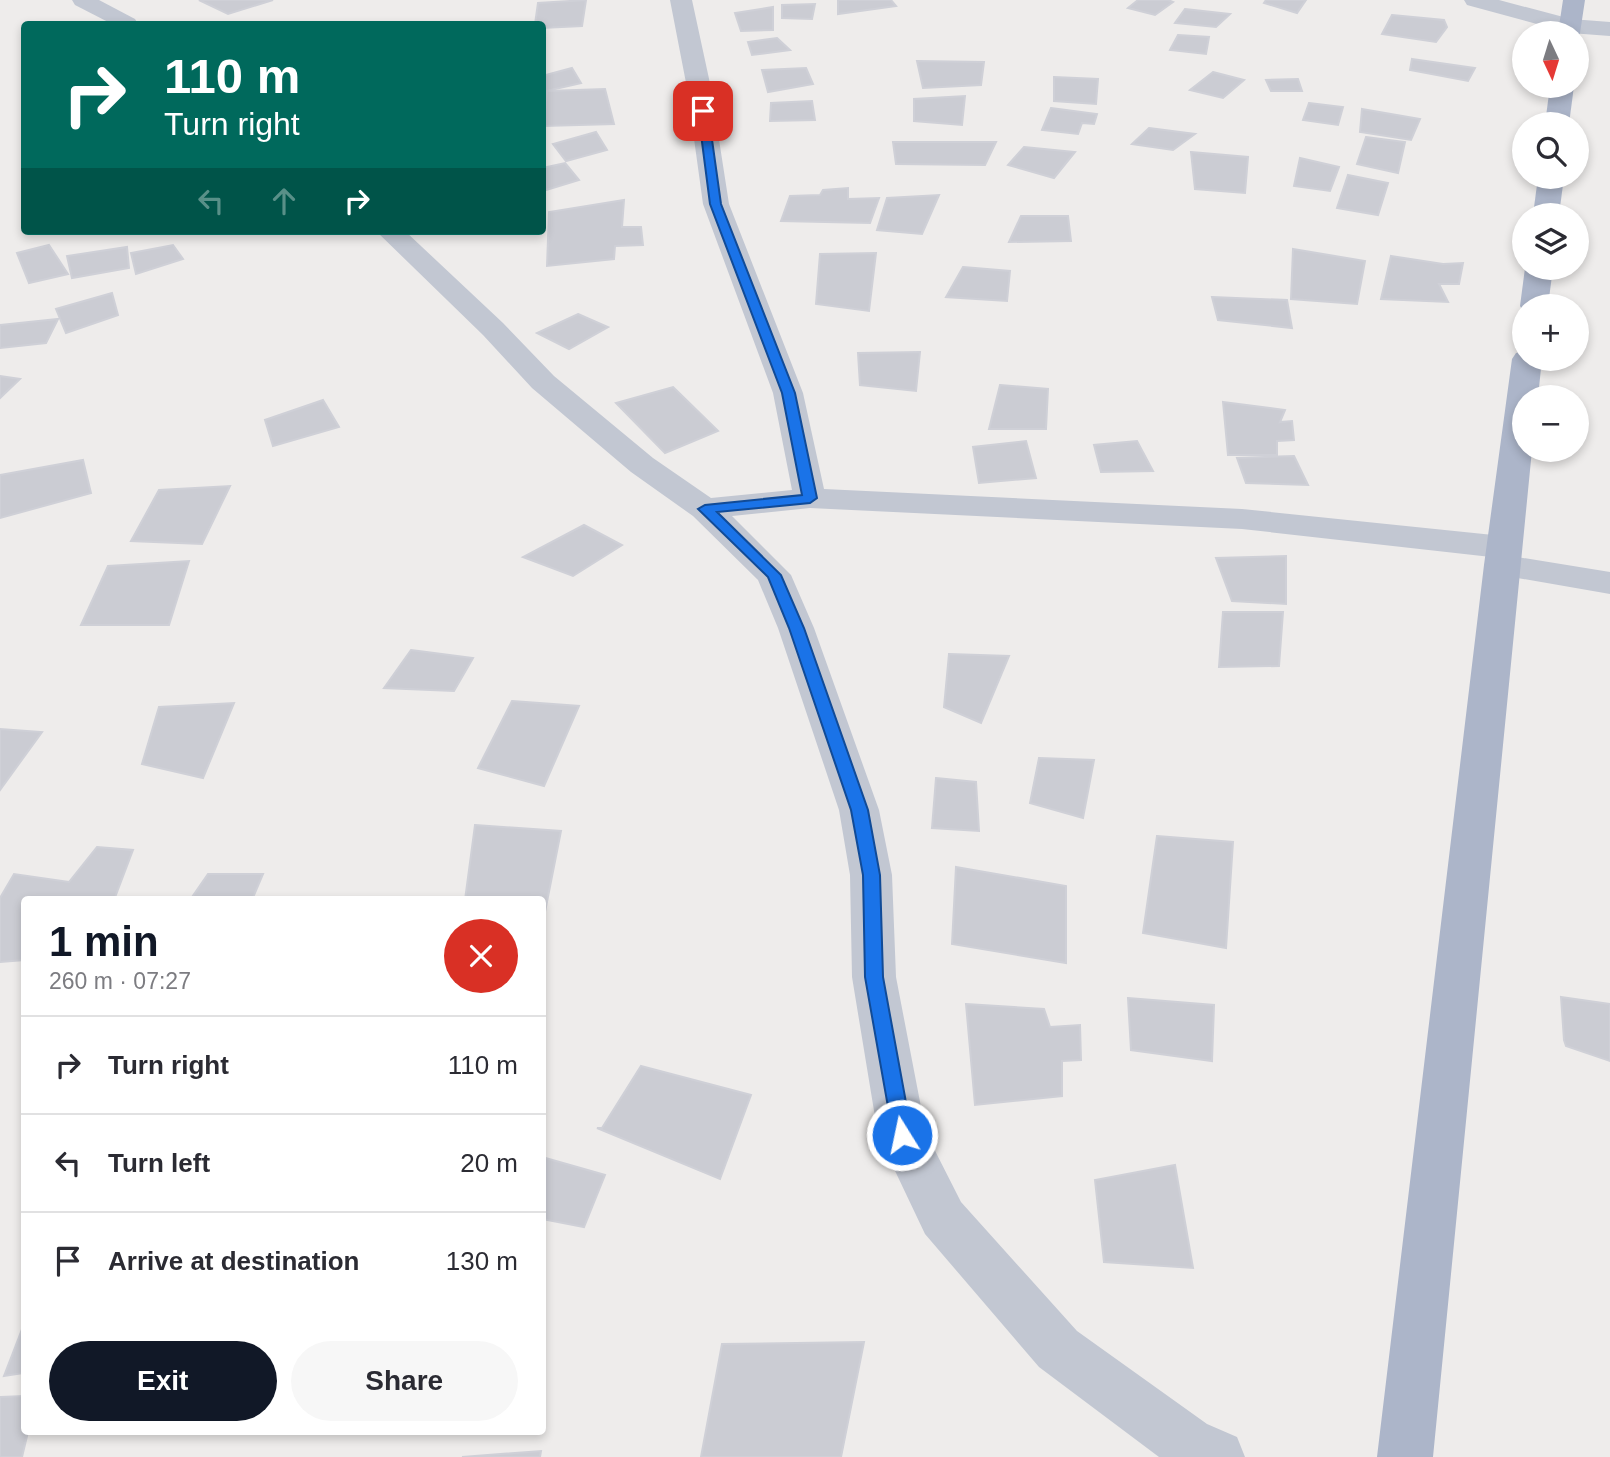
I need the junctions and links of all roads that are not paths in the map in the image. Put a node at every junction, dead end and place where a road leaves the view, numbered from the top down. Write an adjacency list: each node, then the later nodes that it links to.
1 (83, 0): 5 (street)
2 (681, 0): 12 (street)
3 (1475, 0): 6 (street)
4 (1574, 0): 7 (main road)
5 (122, 21)
6 (1541, 21)
7 (1570, 21)
8 (1610, 29): 9 (street)
9 (1589, 30)
10 (393, 235): 13 (street)
11 (1525, 371): 14 (main road)
12 (810, 498): 13 (street); 14 (street)
13 (705, 509): 16 (street)
14 (1502, 556): 15 (street); 17 (main road)
15 (1610, 583)
16 (1217, 1457)
17 (1405, 1457)

